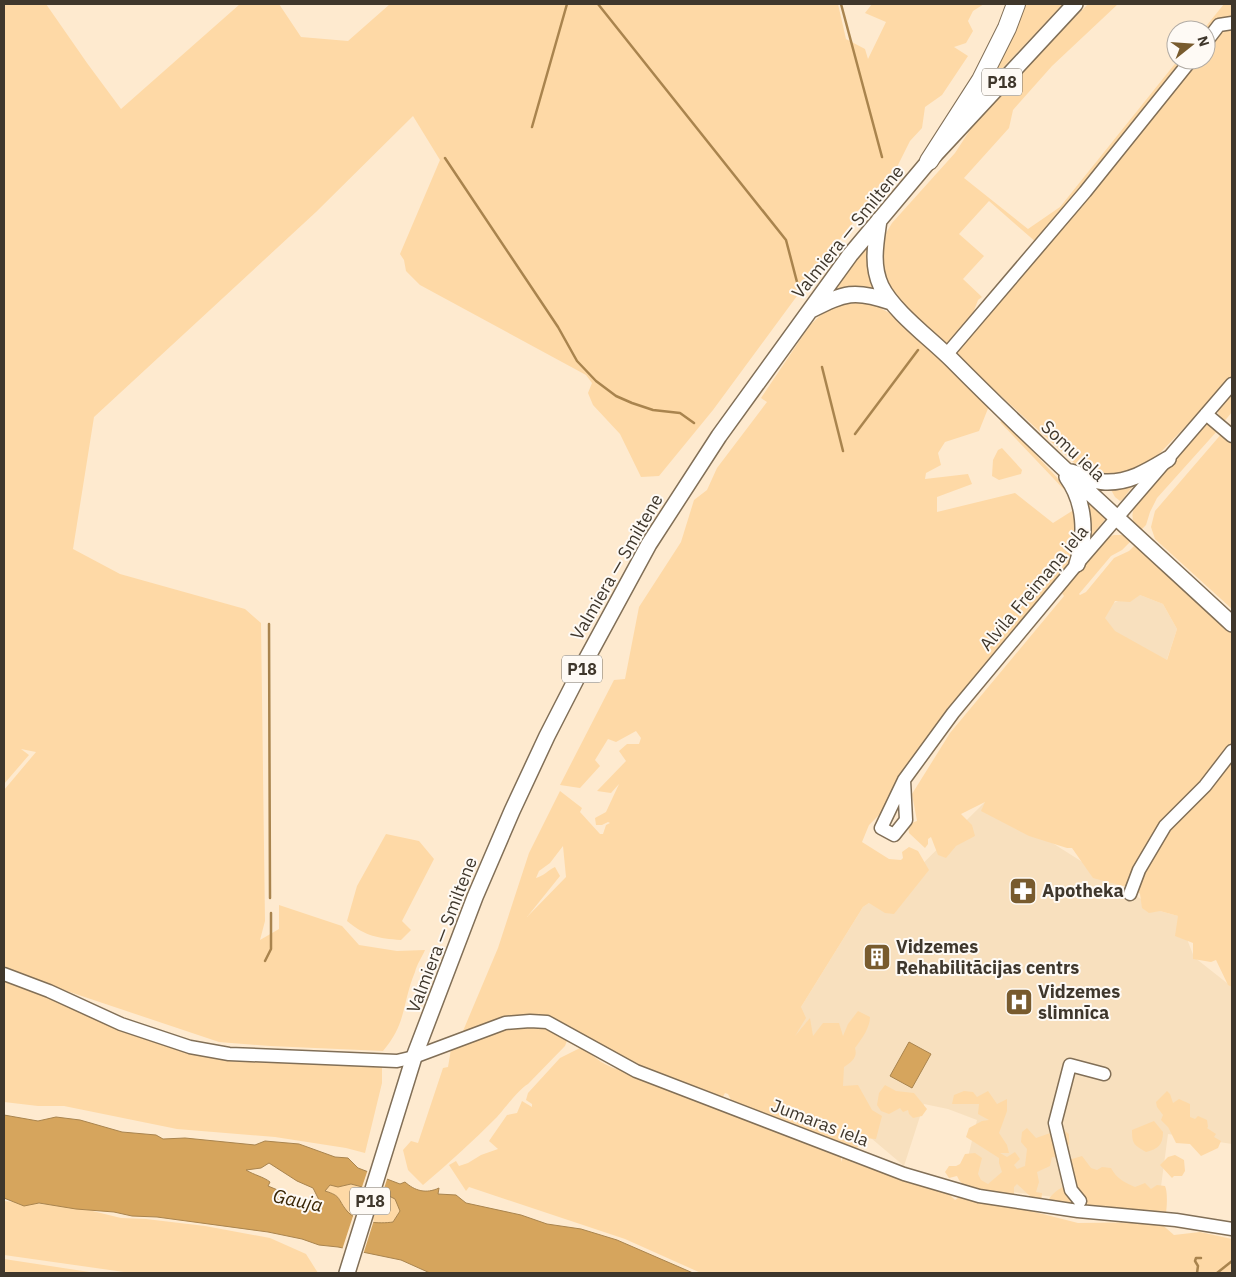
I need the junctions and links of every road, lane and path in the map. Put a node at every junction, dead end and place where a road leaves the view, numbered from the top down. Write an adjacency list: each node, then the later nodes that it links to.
1 (1016, 4): 6 (highway)
2 (1075, 4): 6 (main road, Valmiera — Smiltene / P18)
3 (1232, 22): 4 (street)
4 (1216, 29)
5 (1183, 70): 10 (street)
6 (929, 161): 7 (main road, Valmiera — Smiltene / P18)
7 (879, 220): 8 (main road); 9 (main road, Valmiera — Smiltene / P18)
8 (891, 302): 9 (main road); 10 (main road, Somu iela)
9 (807, 312): 24 (main road, Valmiera — Smiltene / P18)
10 (946, 354): 14 (main road, Somu iela)
11 (1232, 384): 12 (street, Alvila Freimaņa iela)
12 (1206, 414): 13 (street); 15 (street, Alvila Freimaņa iela)
13 (1232, 436)
14 (1046, 450): 16 (main road, Somu iela); 18 (main road)
15 (1168, 459): 16 (main road); 17 (street, Alvila Freimaņa iela)
16 (1067, 471): 17 (main road, Somu iela)
17 (1117, 518): 18 (street, Alvila Freimaņa iela); 19 (main road, Somu iela)
18 (1077, 564): 21 (street, Alvila Freimaņa iela)
19 (1232, 624)
20 (1232, 751): 22 (street)
21 (904, 780): 21 (street, Alvila Freimaņa iela)
22 (1130, 894)
23 (4, 974): 24 (street, Jumaras iela)
24 (414, 1057): 27 (street, Jumaras iela); 28 (main road, Valmiera — Smiltene / P18)
25 (1104, 1074): 26 (street)
26 (1080, 1201)
27 (1232, 1229)
28 (347, 1273)

